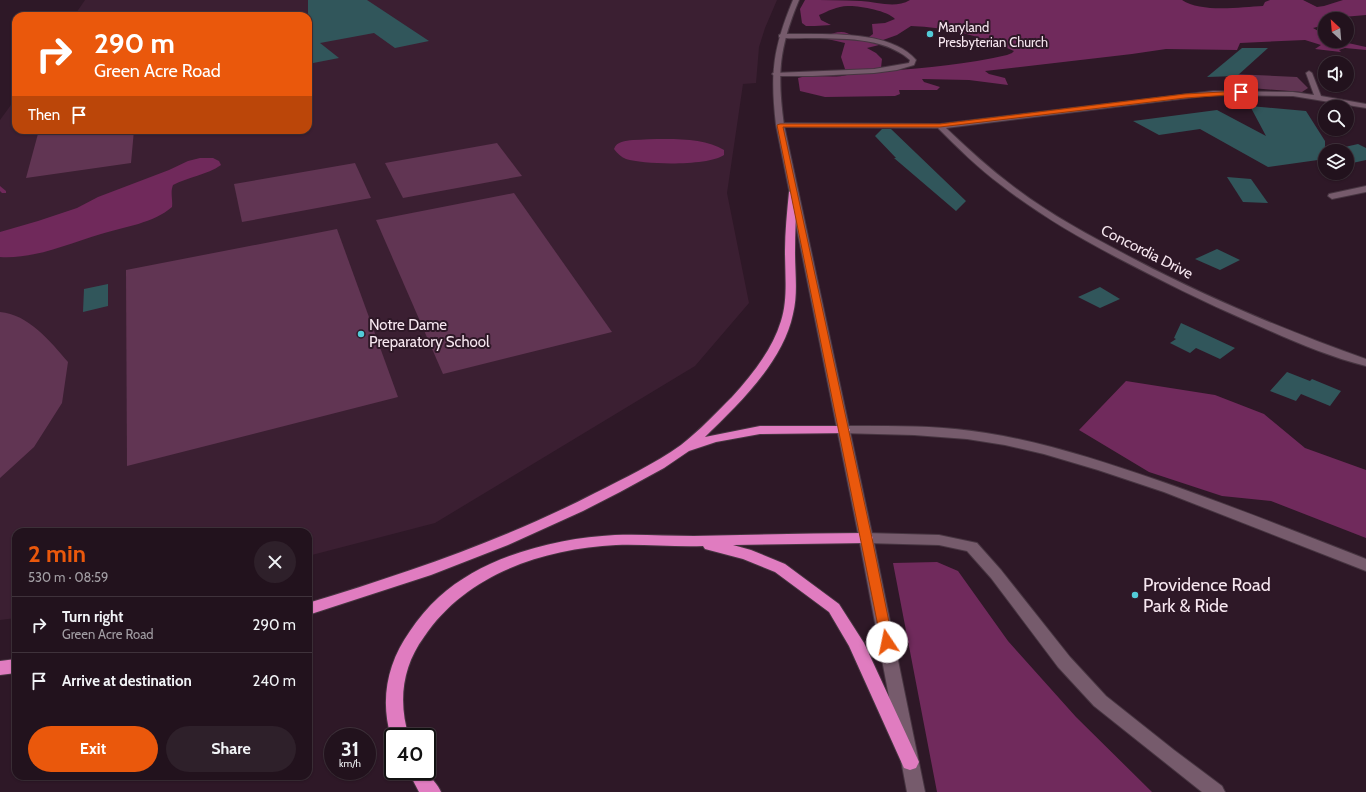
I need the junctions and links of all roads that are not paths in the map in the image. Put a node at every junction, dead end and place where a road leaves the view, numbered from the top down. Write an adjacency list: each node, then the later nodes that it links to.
1 (796, 0): 2 (street)
2 (781, 36): 4 (street); 4 (street)
3 (1309, 73): 5 (street)
4 (776, 74): 7 (street)
5 (1318, 97): 6 (street); 8 (street)
6 (1366, 106)
7 (780, 125): 8 (street); 10 (street)
8 (940, 126): 12 (street, Concordia Drive)
9 (1366, 188): 11 (street)
10 (793, 192): 13 (street); 14 (highway)
11 (1332, 196)
12 (1366, 363)
13 (844, 430): 14 (highway); 15 (street); 17 (street)
14 (686, 448): 18 (highway)
15 (866, 538): 16 (highway); 22 (street); 26 (street)
16 (695, 541): 21 (highway); 22 (highway)
17 (1366, 565)
18 (312, 608)
19 (12, 666): 20 (highway)
20 (0, 668)
21 (397, 728)
22 (910, 762): 25 (street)
23 (421, 780): 24 (highway)
24 (432, 792)
25 (916, 792)
26 (1216, 792)

